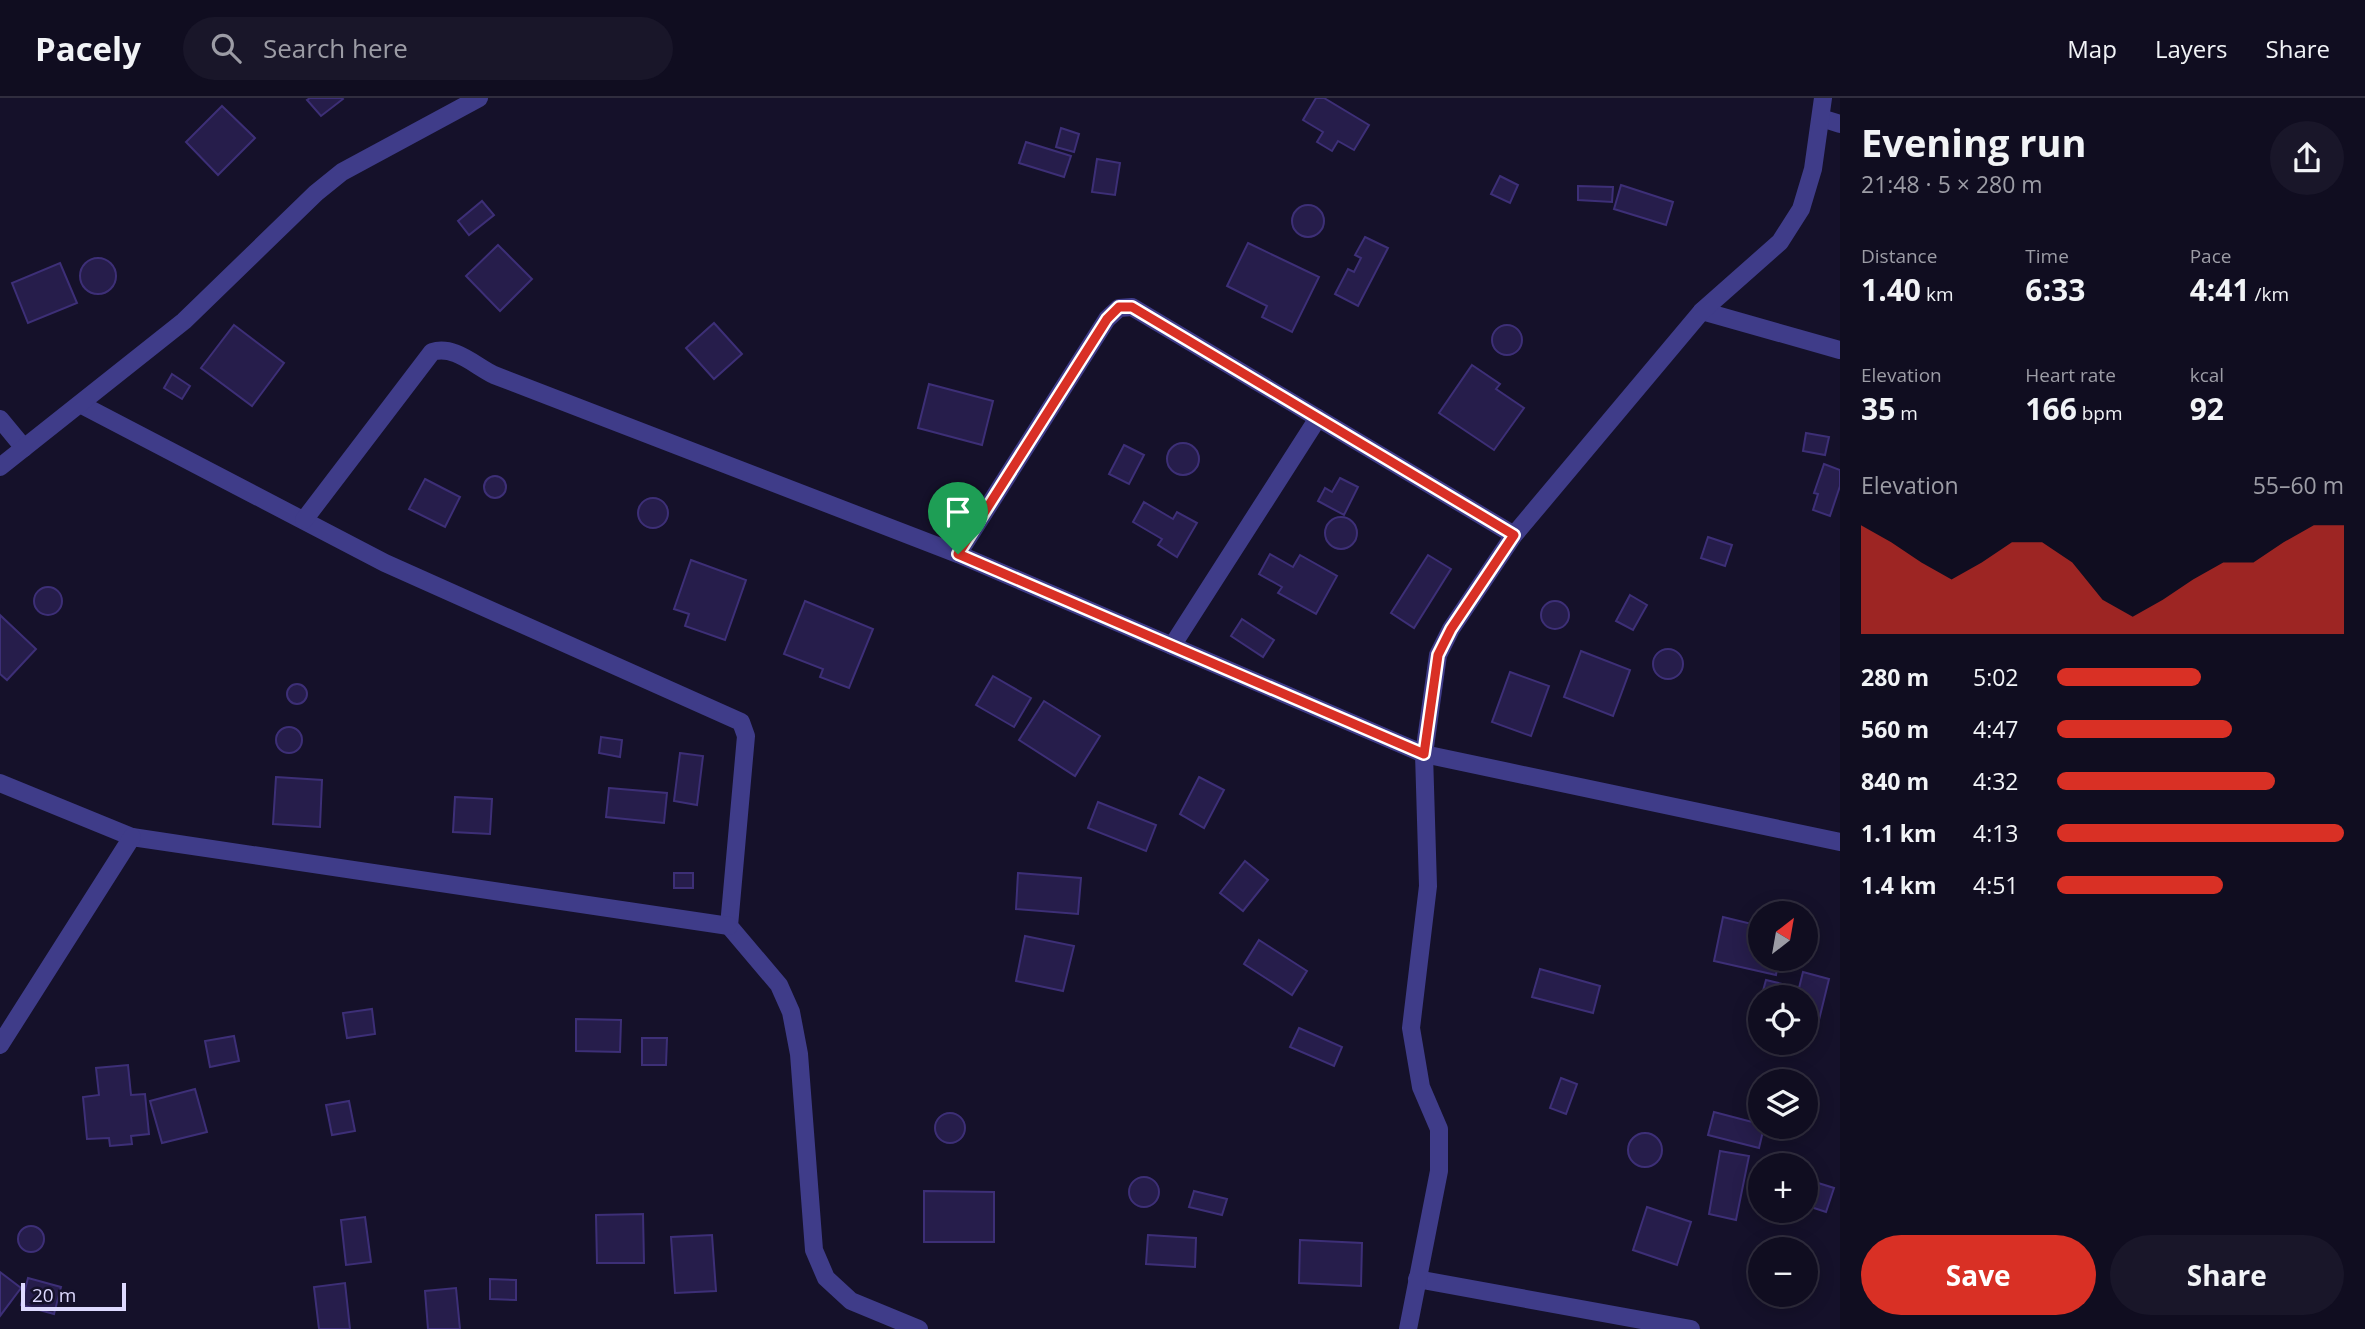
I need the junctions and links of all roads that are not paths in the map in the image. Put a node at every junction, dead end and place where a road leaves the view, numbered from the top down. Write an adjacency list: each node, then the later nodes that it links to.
1 (479, 98): 7 (street)
2 (1823, 98): 3 (street)
3 (1821, 118): 4 (street); 5 (street)
4 (1840, 124)
5 (1703, 312): 6 (street); 13 (street)
6 (1840, 350)
7 (80, 404): 10 (street); 12 (street)
8 (1318, 418): 13 (street); 14 (street); 15 (street)
9 (0, 419): 10 (street)
10 (24, 448): 11 (street)
11 (0, 467)
12 (303, 520): 14 (street); 20 (street)
13 (1514, 535): 16 (street)
14 (958, 554): 15 (street)
15 (1172, 646): 16 (street)
16 (1424, 754): 19 (street); 22 (street)
17 (0, 783): 18 (street)
18 (132, 837): 20 (street); 21 (street)
19 (1840, 842)
20 (729, 926): 23 (street)
21 (0, 1045)
22 (1418, 1279): 24 (street); 25 (street)
23 (919, 1329)
24 (1408, 1329)
25 (1691, 1329)

